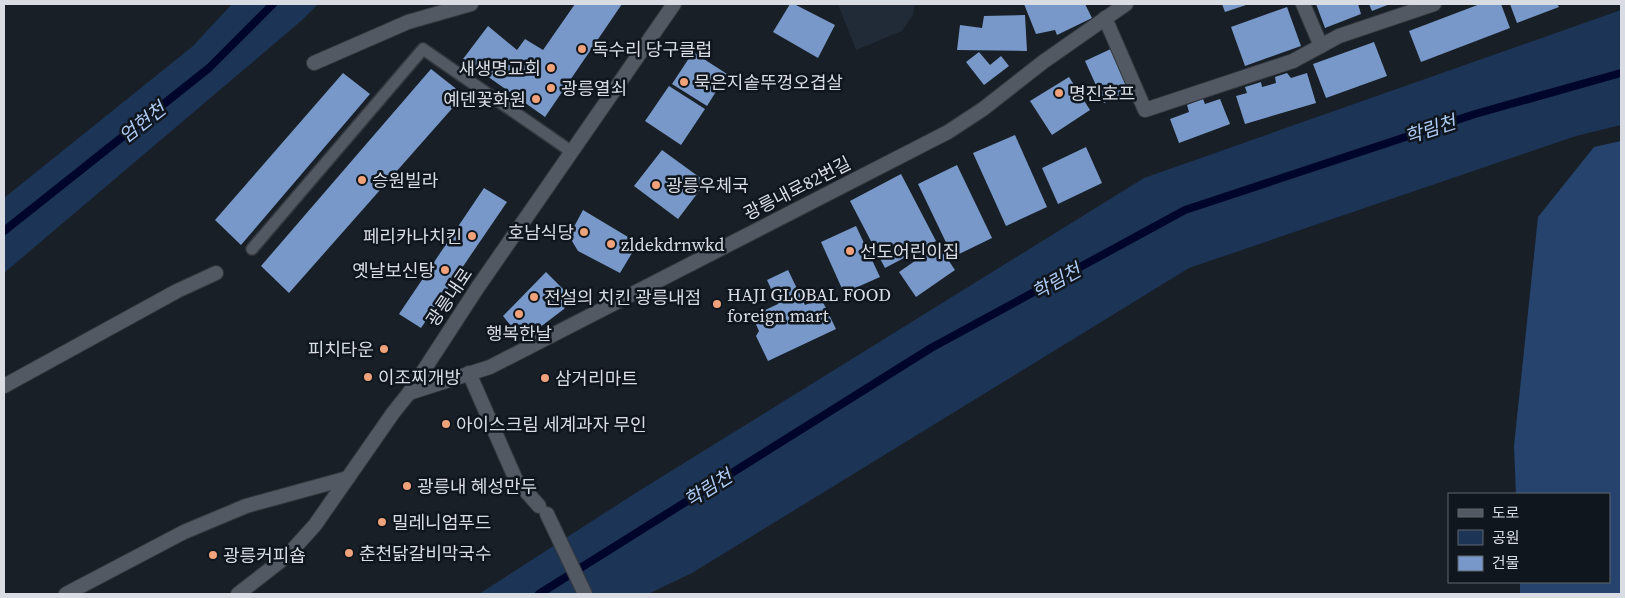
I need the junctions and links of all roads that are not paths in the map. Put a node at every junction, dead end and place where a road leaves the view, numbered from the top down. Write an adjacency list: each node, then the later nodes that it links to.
1 (471, 4): 8 (street)
2 (674, 4): 9 (street, 광릉내로)
3 (1126, 4): 6 (street, 광릉내로82번길)
4 (1303, 4): 7 (street)
5 (1434, 4): 7 (street)
6 (1105, 18): 7 (street); 12 (street, 광릉내로82번길)
7 (1321, 46)
8 (314, 63)
9 (572, 152): 10 (lane); 14 (street, 광릉내로)
10 (252, 249)
11 (216, 274): 13 (street)
12 (469, 374): 14 (street, 광릉내로82번길); 18 (street)
13 (4, 386)
14 (409, 393): 15 (street, 광릉내로)
15 (348, 478): 16 (street); 17 (street, 광릉내로)
16 (66, 594)
17 (238, 594)
18 (585, 594)

